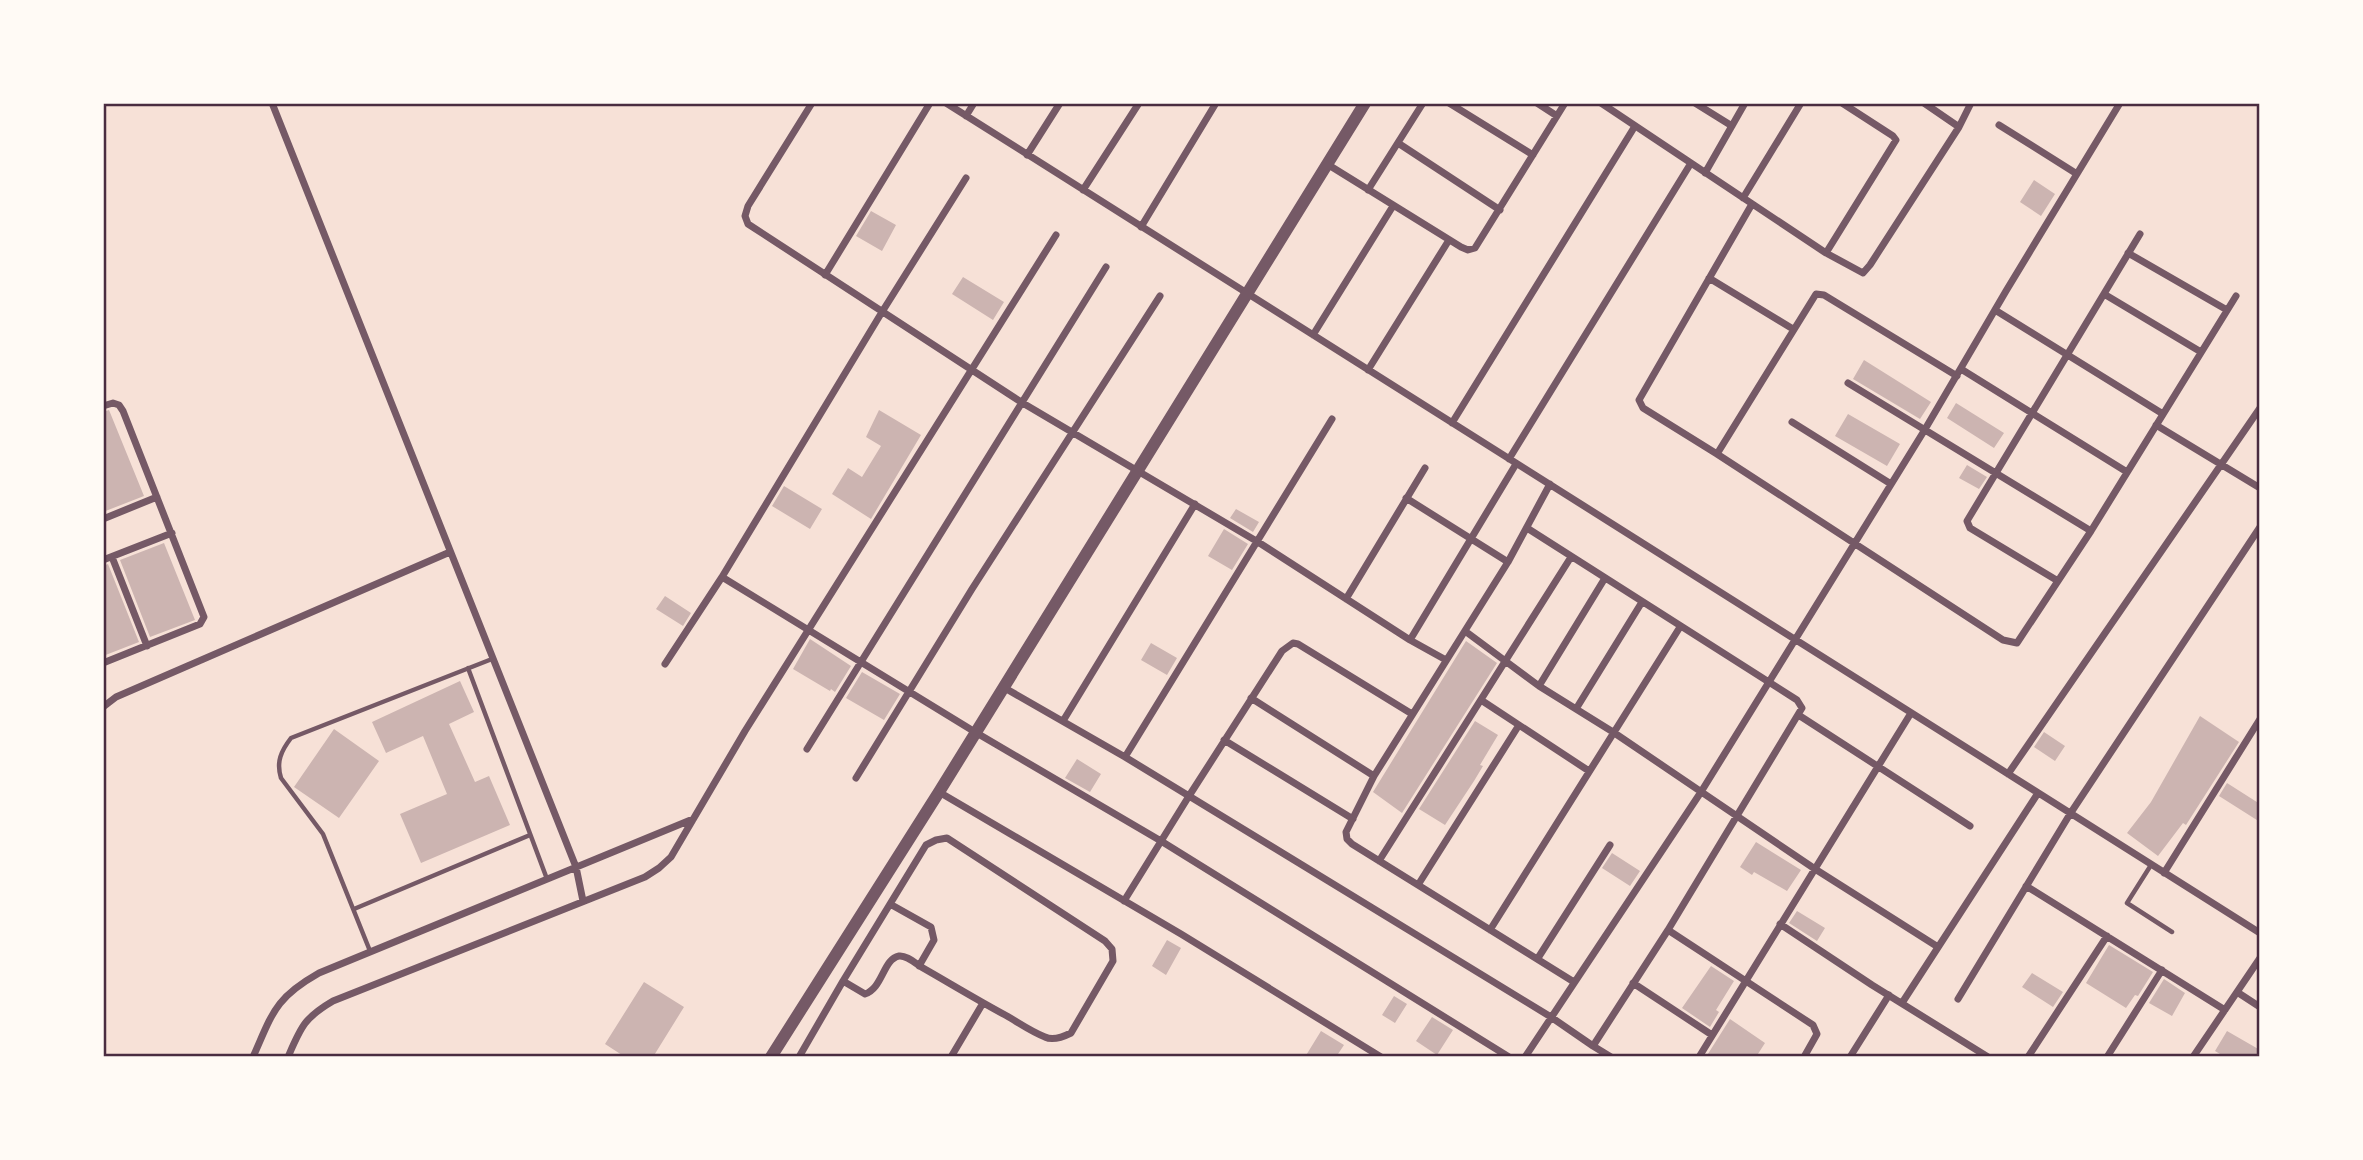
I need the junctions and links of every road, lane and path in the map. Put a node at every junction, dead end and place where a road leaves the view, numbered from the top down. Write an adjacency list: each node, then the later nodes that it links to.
1 (272, 103): 98 (street)
2 (812, 103): 49 (street)
3 (930, 103): 49 (street)
4 (946, 103): 22 (street)
5 (974, 103): 22 (street)
6 (1060, 103): 29 (street)
7 (1139, 103): 36 (street)
8 (1216, 103): 42 (street)
9 (1365, 103): 32 (street)
10 (1423, 103): 28 (street)
11 (1449, 103): 30 (street)
12 (1537, 103): 23 (street)
13 (1565, 103): 23 (street)
14 (1601, 103): 25 (street)
15 (1745, 103): 26 (street)
16 (1801, 103): 38 (street)
17 (1842, 103): 46 (street)
18 (1924, 103): 27 (street)
19 (1971, 103): 27 (street)
20 (2120, 103): 34 (street)
21 (1697, 104): 26 (street)
22 (965, 116): 29 (street)
23 (1557, 116): 30 (street)
24 (1999, 125): 34 (street)
25 (1635, 126): 31 (street); 73 (street)
26 (1732, 126): 33 (street)
27 (1959, 127): 46 (street)
28 (1398, 143): 37 (street); 41 (street)
29 (1027, 155): 36 (street)
30 (1533, 155): 41 (street)
31 (1691, 163): 33 (street); 78 (street)
32 (1327, 164): 37 (street); 51 (street)
33 (1706, 173): 38 (street)
34 (2077, 174): 55 (street)
35 (966, 178): 57 (street)
36 (1083, 190): 42 (street)
37 (1368, 190): 40 (street)
38 (1743, 198): 39 (street)
39 (1752, 204): 46 (street); 50 (street)
40 (1393, 206): 45 (street); 59 (street)
41 (1500, 210): 45 (street)
42 (1141, 227): 51 (street)
43 (2140, 234): 47 (street)
44 (1056, 235): 62 (street)
45 (1449, 240): 63 (street)
46 (1826, 253)
47 (2128, 253): 52 (street); 56 (street)
48 (1106, 267): 66 (street)
49 (825, 275): 57 (street)
50 (1709, 278): 58 (street); 77 (street)
51 (1247, 293): 59 (street); 81 (street)
52 (2104, 294): 60 (street); 61 (street)
53 (1160, 296): 76 (street)
54 (2236, 296): 56 (street)
55 (1995, 310): 61 (street); 64 (street)
56 (2227, 310): 60 (street)
57 (882, 312): 62 (street); 103 (street)
58 (1793, 330): 64 (street); 77 (street)
59 (1312, 335): 63 (street)
60 (2201, 352): 70 (street)
61 (2067, 355): 69 (street); 70 (street)
62 (971, 369): 66 (street); 109 (street)
63 (1368, 370): 73 (street)
64 (1959, 372): 69 (street); 75 (street)
65 (1848, 383): 75 (street)
66 (1021, 402): 76 (street); 116 (street)
67 (103, 406): 87 (street)
68 (2260, 408): 79 (street)
69 (2033, 413): 82 (street); 83 (street)
70 (2163, 414): 74 (street)
71 (1332, 419): 96 (street)
72 (1792, 422): 85 (street)
73 (1452, 423): 78 (street)
74 (2156, 425): 79 (street); 82 (street)
75 (1924, 431): 83 (street); 85 (street)
76 (1072, 432): 81 (street); 124 (street)
77 (1717, 454): 97 (street)
78 (1513, 461): 84 (street); 95 (street)
79 (2220, 465): 86 (street); 142 (street)
80 (1425, 468): 88 (street)
81 (1137, 470): 89 (street); 122 (street)
82 (2127, 472): 93 (street)
83 (1995, 474): 93 (street); 105 (street)
84 (1550, 484): 92 (street); 112 (street)
85 (1891, 484): 97 (street)
86 (2260, 488)
87 (157, 497): 90 (street); 94 (street)
88 (1406, 498): 95 (street); 106 (street)
89 (1195, 505): 96 (street); 133 (street)
90 (103, 519)
91 (2260, 527): 149 (street)
92 (1527, 528): 100 (street); 102 (street)
93 (2091, 531): 105 (street)
94 (172, 533): 99 (street); 113 (street)
95 (1471, 539): 102 (street); 111 (street)
96 (1258, 542): 106 (street); 139 (street)
97 (1853, 543): 105 (street); 112 (street)
98 (450, 552): 114 (street); 127 (street)
99 (112, 557): 101 (street); 113 (street)
100 (1571, 557): 104 (street); 117 (street)
101 (103, 560)
102 (1508, 562): 110 (street)
103 (722, 577): 109 (street); 119 (street)
104 (1605, 578): 107 (street); 123 (street)
105 (2058, 582)
106 (1346, 599): 111 (street)
107 (1642, 602): 108 (street); 128 (street)
108 (1680, 627): 121 (street); 136 (street)
109 (809, 630): 116 (street); 151 (street)
110 (1465, 631): 115 (street); 117 (street)
111 (1410, 640): 115 (street)
112 (1794, 640): 121 (street); 129 (street)
113 (147, 646): 118 (street)
114 (492, 659): 120 (lane); 159 (street)
115 (1446, 660): 130 (street)
116 (860, 661): 124 (street); 138 (street)
117 (1507, 662): 123 (street); 126 (street)
118 (103, 663)
119 (665, 664)
120 (468, 668): 154 (lane); 168 (lane)
121 (1768, 682): 131 (street); 146 (street)
122 (1003, 686): 133 (street); 135 (street)
123 (1539, 686): 128 (street)
124 (909, 692): 135 (street); 144 (street)
125 (1251, 698): 130 (street); 137 (street); 143 (street)
126 (1481, 701): 134 (street); 157 (street)
127 (103, 707)
128 (1576, 709): 136 (street)
129 (1911, 713): 140 (street); 142 (street)
130 (1412, 714): 143 (street)
131 (1800, 716): 140 (street); 150 (street)
132 (2260, 719): 161 (street)
133 (1063, 721): 139 (street)
134 (1519, 725): 141 (street); 163 (street)
135 (975, 732): 145 (street); 155 (street)
136 (1613, 732): 141 (street); 146 (street)
137 (1224, 740): 148 (street); 152 (street)
138 (807, 749)
139 (1125, 757): 148 (street)
140 (1878, 766): 153 (street); 160 (street)
141 (1589, 771): 171 (street)
142 (2008, 774): 147 (street)
143 (1374, 776): 152 (street)
144 (856, 778)
145 (939, 792): 166 (street); 170 (street)
146 (1701, 792): 150 (street); 185 (street)
147 (2038, 793): 149 (street); 177 (street)
148 (1189, 796): 155 (street); 194 (street)
149 (2070, 814): 158 (street); 164 (street)
150 (1737, 817): 160 (street); 172 (street)
151 (694, 819): 159 (street); 165 (street)
152 (1353, 819): 157 (street)
153 (1970, 826)
154 (530, 835): 162 (lane); 168 (lane)
155 (1161, 841): 166 (street); 203 (street)
156 (1610, 845): 179 (street)
157 (1379, 861): 163 (street)
158 (2151, 865): 161 (street); 173 (lane)
159 (576, 867): 162 (street); 165 (street)
160 (1815, 869): 169 (street); 177 (street)
161 (2164, 873): 174 (street)
162 (547, 879): 178 (street)
163 (1418, 886): 171 (street)
164 (2026, 886): 175 (street); 189 (street)
165 (583, 901): 198 (street)
166 (1124, 901): 202 (street)
167 (890, 904): 176 (street); 181 (street); 190 (street)
168 (354, 909): 178 (lane)
169 (1780, 923): 183 (street); 188 (street)
170 (852, 928): 176 (street); 199 (street)
171 (1490, 930): 179 (street)
172 (1668, 930): 183 (street); 186 (street)
173 (2172, 932)
174 (2260, 933)
175 (2107, 936): 182 (street); 210 (street)
176 (870, 938): 184 (street)
177 (1938, 947): 191 (street)
178 (370, 951): 197 (street)
179 (1538, 958): 185 (street)
180 (2260, 958): 187 (street)
181 (919, 966): 184 (street); 190 (street)
182 (2162, 970): 193 (street); 211 (street)
183 (1745, 979): 195 (street); 207 (street)
184 (843, 981): 200 (street)
185 (1574, 982): 194 (street)
186 (1633, 983): 195 (street); 196 (street)
187 (2237, 992): 192 (street); 193 (street)
188 (1889, 995): 191 (street); 208 (street)
189 (1958, 999)
190 (984, 1003): 201 (street)
191 (1902, 1003): 209 (street)
192 (2260, 1007)
193 (2225, 1010): 212 (street)
194 (1551, 1017): 196 (street); 204 (street)
195 (1712, 1035): 206 (street)
196 (1593, 1046): 205 (street)
197 (253, 1057)
198 (288, 1057)
199 (771, 1057)
200 (799, 1057)
201 (951, 1057)
202 (1381, 1057)
203 (1509, 1057)
204 (1525, 1057)
205 (1611, 1057)
206 (1699, 1057)
207 (1804, 1057)
208 (1850, 1057)
209 (1988, 1057)
210 (2028, 1057)
211 (2107, 1057)
212 (2193, 1057)

